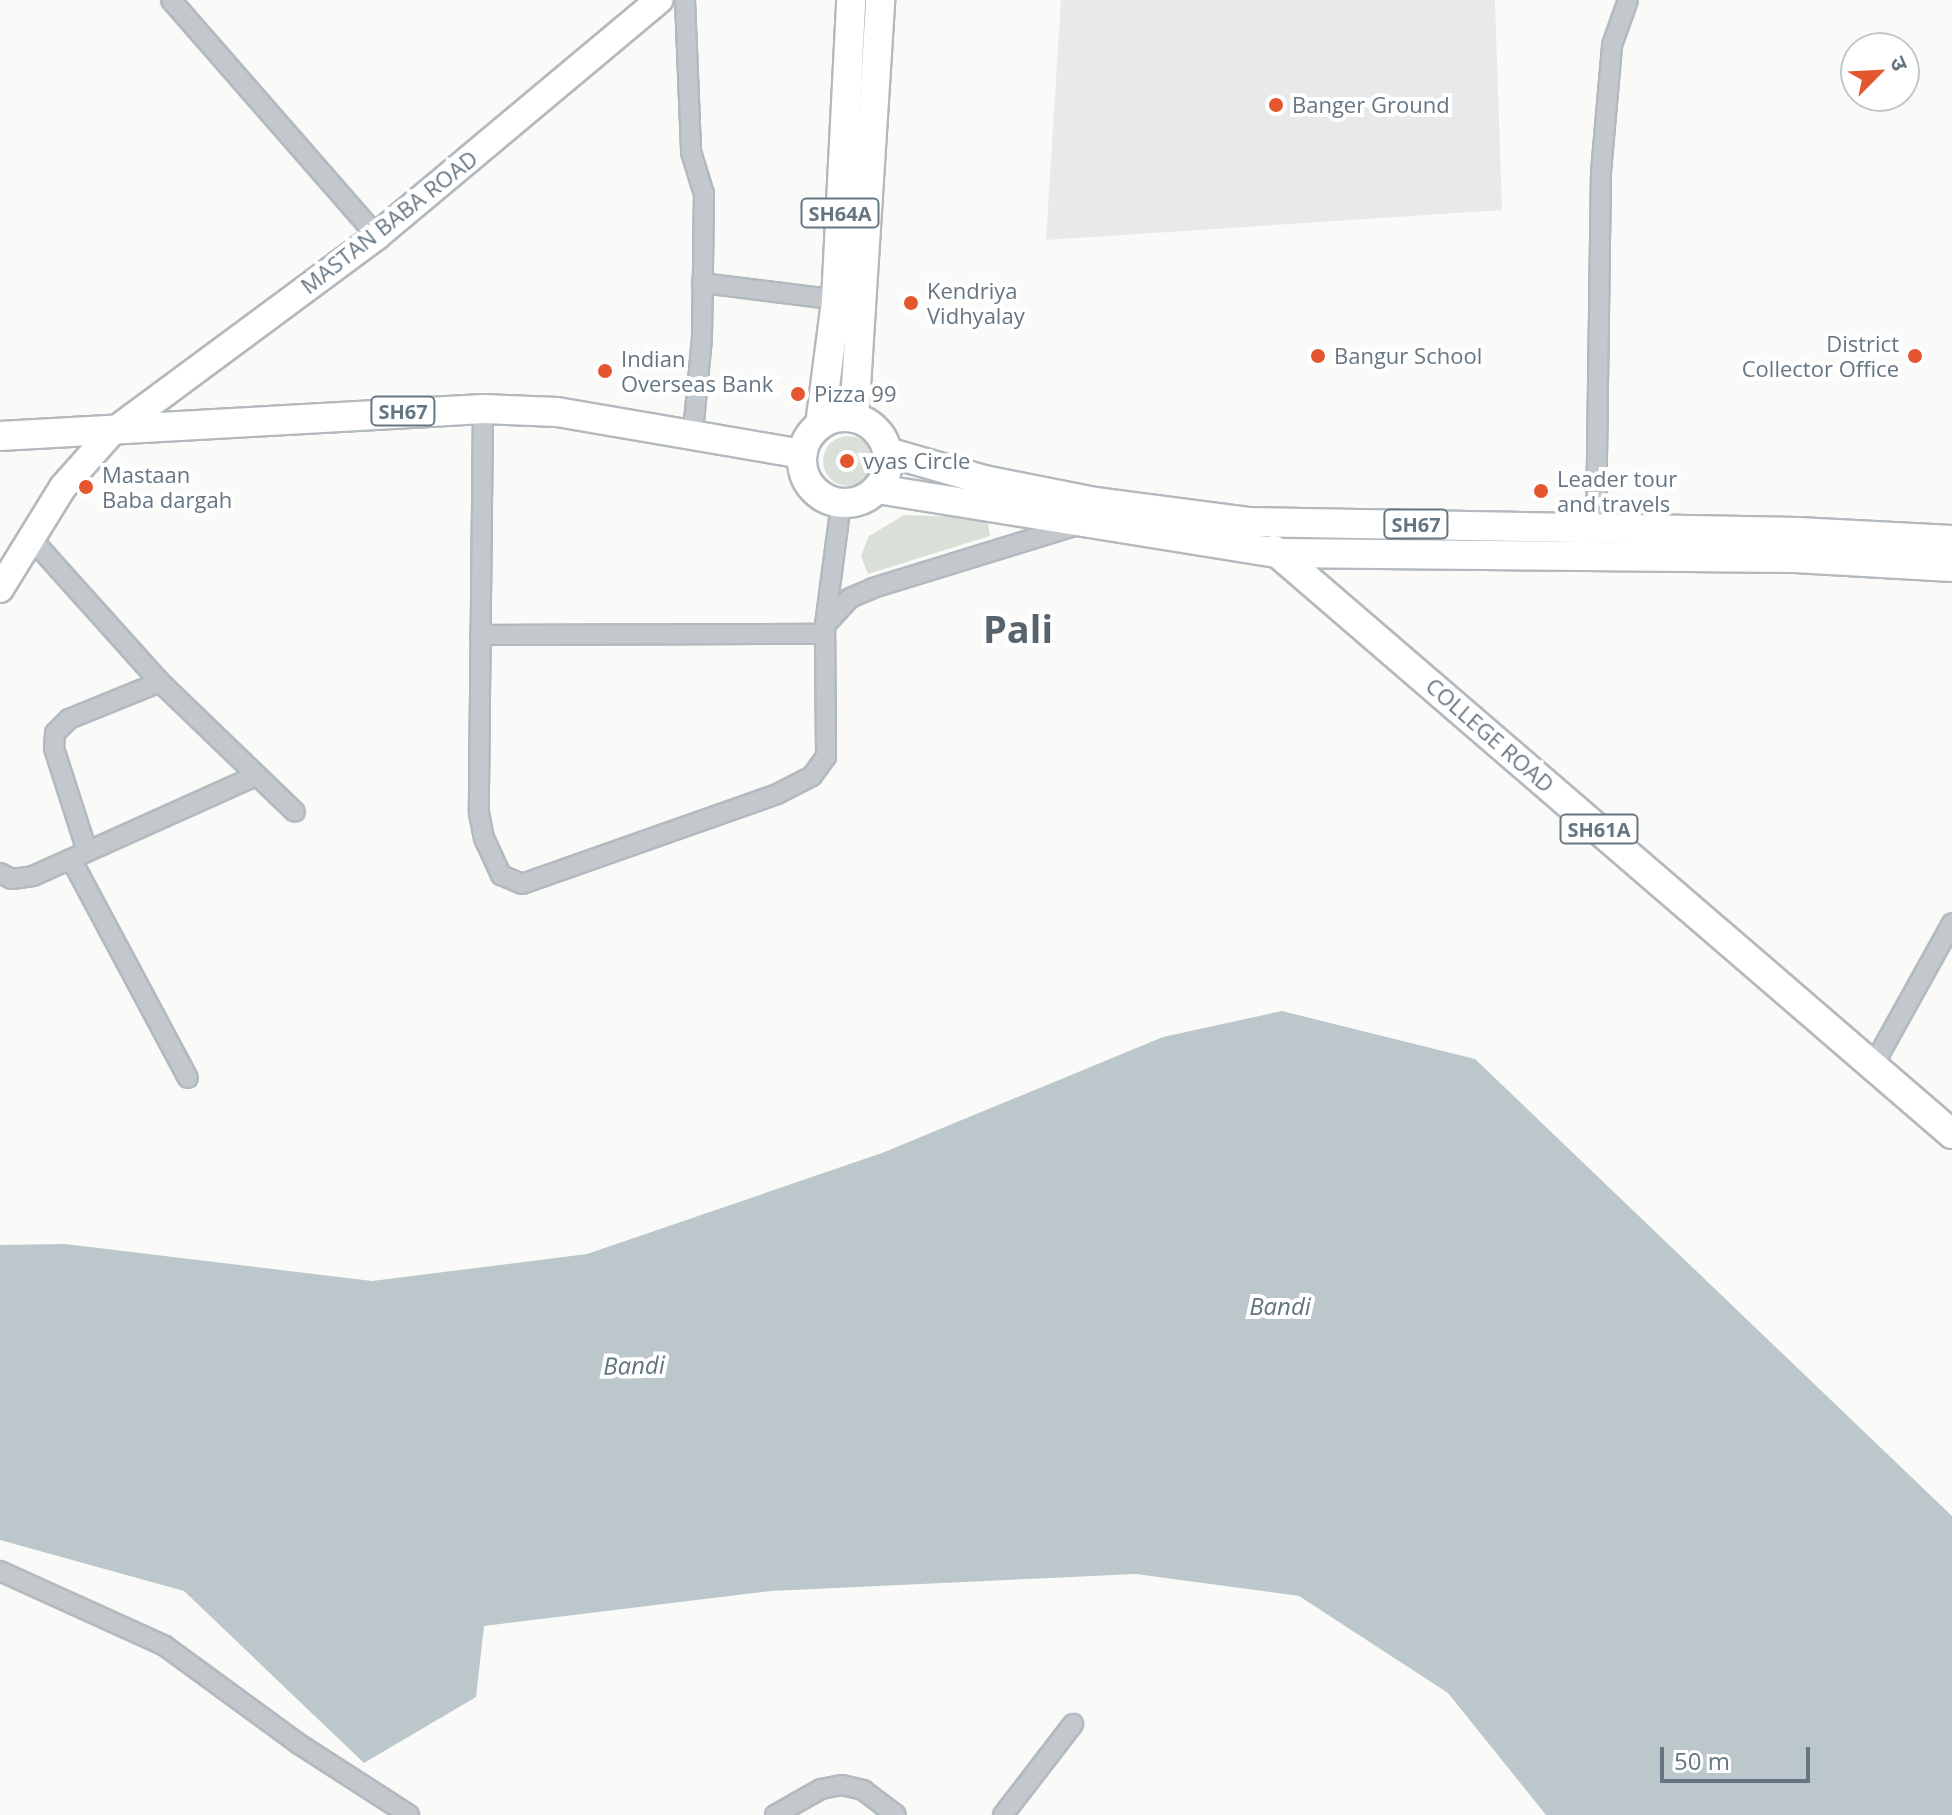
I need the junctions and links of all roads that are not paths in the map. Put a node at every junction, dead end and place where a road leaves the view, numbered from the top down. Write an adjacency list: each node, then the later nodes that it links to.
1 (171, 0): 7 (street)
2 (659, 0): 7 (street, MASTAN BABA ROAD)
3 (685, 0): 8 (street)
4 (851, 0): 9 (main road, SH64A)
5 (880, 0): 9 (main road, SH64A)
6 (1628, 0): 22 (street)
7 (377, 236): 14 (street, MASTAN BABA ROAD)
8 (702, 283): 9 (street); 13 (street)
9 (847, 301): 11 (main road, SH64A); 12 (main road, SH64A)
10 (483, 409): 13 (main road, SH67); 14 (main road, SH67); 29 (street)
11 (854, 418): 12 (main road); 16 (main road)
12 (820, 425): 17 (main road)
13 (693, 431): 17 (main road, SH67)
14 (111, 433): 15 (main road, SH67); 23 (street, MASTAN BABA ROAD)
15 (0, 436)
16 (887, 452): 18 (main road); 20 (main road, SH67)
17 (802, 454): 19 (main road)
18 (877, 489): 19 (main road); 21 (main road, SH67)
19 (841, 504): 28 (street)
20 (1248, 522): 22 (main road, SH67); 25 (main road, COLLEGE ROAD / SH61A)
21 (1083, 523): 25 (main road, SH67); 28 (street)
22 (1596, 528): 24 (main road, SH67)
23 (29, 536): 27 (street, MASTAN BABA ROAD); 30 (street)
24 (1952, 540)
25 (1278, 553): 26 (main road, SH67); 36 (main road, COLLEGE ROAD / SH61A)
26 (1952, 567)
27 (0, 589)
28 (825, 630): 29 (street); 29 (street)
29 (480, 635)
30 (160, 682): 31 (street); 33 (street)
31 (256, 776): 32 (street); 33 (street)
32 (295, 812)
33 (79, 855): 34 (street); 37 (street)
34 (0, 873)
35 (1952, 923): 36 (street)
36 (1874, 1064): 38 (main road, COLLEGE ROAD / SH61A)
37 (188, 1078)
38 (1952, 1134)
39 (0, 1571): 41 (street)
40 (1073, 1724): 44 (street)
41 (409, 1815)
42 (775, 1815): 43 (street)
43 (896, 1815)
44 (1003, 1815)

